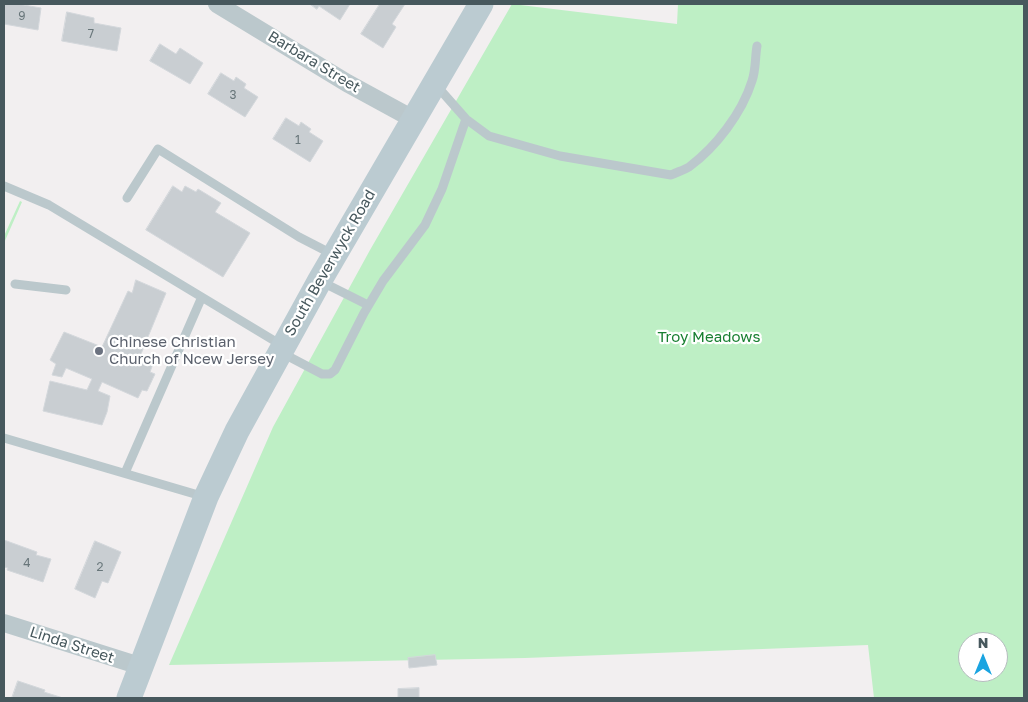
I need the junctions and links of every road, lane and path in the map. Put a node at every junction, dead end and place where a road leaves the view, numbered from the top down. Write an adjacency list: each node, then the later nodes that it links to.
1 (217, 4): 5 (street, Barbara Street)
2 (481, 4): 4 (main road, South Beverwyck Road)
3 (757, 46): 6 (lane)
4 (434, 83): 5 (main road, South Beverwyck Road); 6 (lane)
5 (413, 119): 9 (main road, South Beverwyck Road)
6 (466, 119): 14 (lane)
7 (4, 186): 13 (lane)
8 (128, 198): 9 (lane)
9 (334, 255): 10 (main road, South Beverwyck Road)
10 (320, 280): 14 (lane); 15 (main road, South Beverwyck Road)
11 (15, 284): 12 (lane)
12 (66, 290)
13 (201, 298): 15 (lane); 17 (lane)
14 (368, 305): 15 (lane)
15 (281, 349): 18 (main road, South Beverwyck Road)
16 (4, 438): 17 (lane)
17 (125, 474): 18 (lane)
18 (206, 497): 20 (main road, South Beverwyck Road)
19 (4, 623): 20 (street, Linda Street)
20 (140, 666): 21 (main road, South Beverwyck Road)
21 (129, 698)

